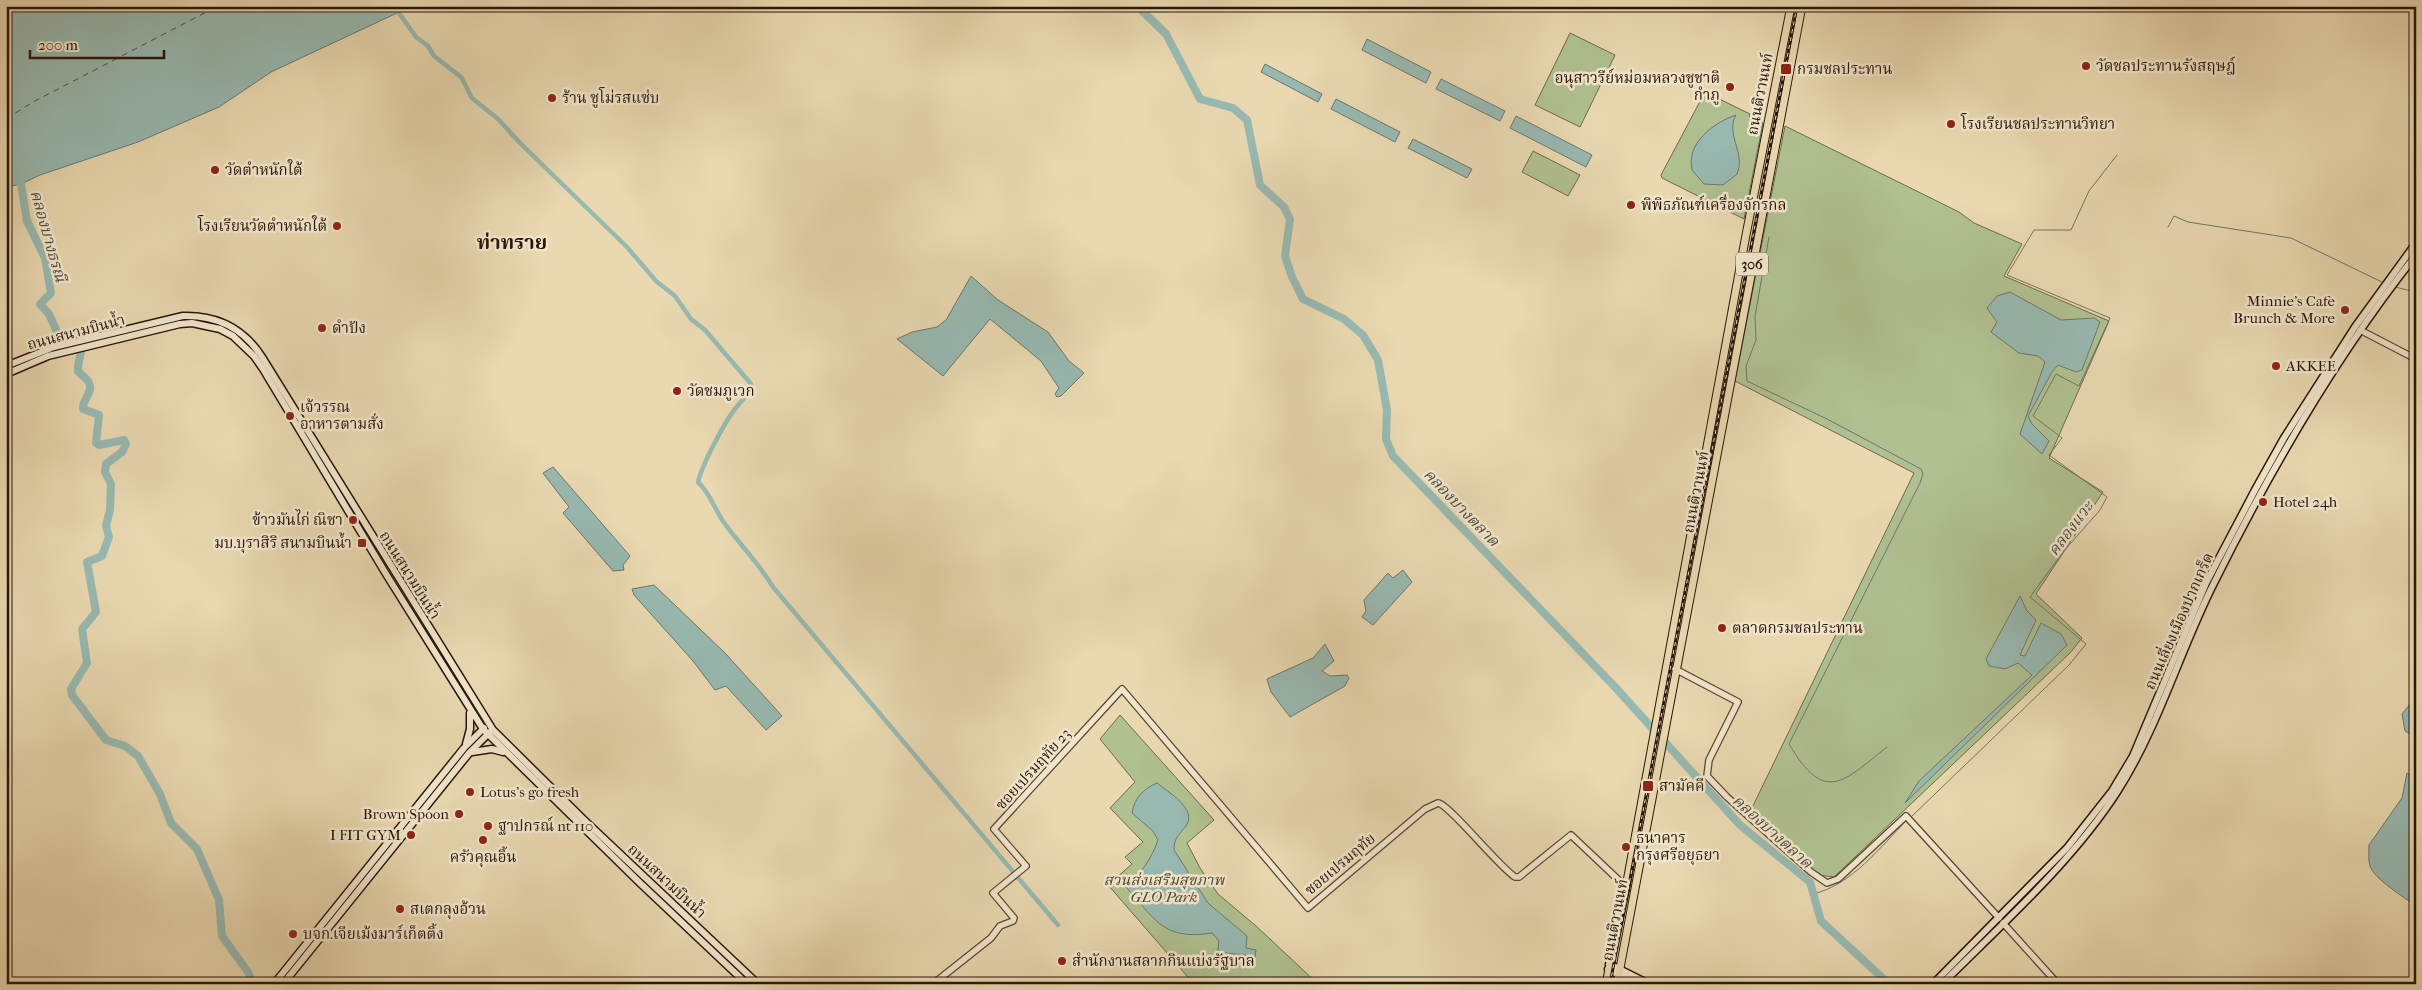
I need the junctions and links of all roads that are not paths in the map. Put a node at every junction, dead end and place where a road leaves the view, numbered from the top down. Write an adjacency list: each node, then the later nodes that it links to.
1 (1791, 6): 13 (main road, ถนนติวานนท์ / 306)
2 (1802, 6): 14 (main road, ถนนติวานนท์ / 306)
3 (2416, 242): 5 (main road, ถนนเลี่ยงเมืองปากเกร็ด)
4 (2416, 255): 5 (main road, ถนนเลี่ยงเมืองปากเกร็ด)
5 (2391, 281): 6 (main road, ถนนเลี่ยงเมืองปากเกร็ด)
6 (2384, 293): 7 (main road, ถนนเลี่ยงเมืองปากเกร็ด); 27 (main road, ถนนเลี่ยงเมืองปากเกร็ด)
7 (2360, 330): 10 (street); 27 (main road, ถนนเลี่ยงเมืองปากเกร็ด)
8 (89, 343): 9 (main road, ถนนสนามบินน้ำ); 15 (main road, ถนนสนามบินน้ำ); 16 (main road, ถนนสนามบินน้ำ)
9 (77, 346): 11 (main road, ถนนสนามบินน้ำ); 12 (main road, ถนนสนามบินน้ำ)
10 (2416, 359)
11 (6, 366)
12 (6, 374)
13 (1694, 517): 14 (main road); 26 (main road, ถนนติวานนท์ / 306)
14 (1704, 522): 19 (main road, ถนนติวานนท์ / 306)
15 (412, 600): 16 (main road); 17 (main road, ถนนสนามบินน้ำ)
16 (404, 604): 18 (main road, ถนนสนามบินน้ำ)
17 (418, 610): 18 (main road); 22 (main road, ถนนสนามบินน้ำ)
18 (411, 615): 21 (main road, ถนนสนามบินน้ำ)
19 (1675, 669): 27 (street); 33 (main road, ถนนติวานนท์ / 306)
20 (1122, 689): 26 (street, ซอยเปรมฤทัย); 39 (street, ซอยเปรมฤทัย 23)
21 (469, 710): 22 (main road, ถนนสนามบินน้ำ); 23 (main road)
22 (488, 729): 23 (main road); 24 (main road, ถนนสนามบินน้ำ); 25 (main road, ถนนสนามบินน้ำ)
23 (467, 750): 24 (main road); 30 (main road); 32 (main road)
24 (507, 754): 25 (main road, ถนนสนามบินน้ำ)
25 (642, 880): 28 (main road, ถนนสนามบินน้ำ); 29 (main road, ถนนสนามบินน้ำ)
26 (1626, 887): 31 (main road, ถนนติวานนท์ / 306)
27 (2001, 920): 44 (main road, ถนนเลี่ยงเมืองปากเกร็ด); 45 (main road, ถนนเลี่ยงเมืองปากเกร็ด); 46 (street)
28 (724, 952): 29 (main road); 38 (main road, ถนนสนามบินน้ำ)
29 (719, 957): 37 (main road, ถนนสนามบินน้ำ)
30 (292, 962): 32 (main road); 35 (main road)
31 (1609, 967): 33 (main road); 40 (main road, ถนนติวานนท์ / 306)
32 (294, 970): 36 (main road)
33 (1619, 971): 34 (main road); 41 (main road, ถนนติวานนท์ / 306)
34 (1629, 976): 42 (main road); 43 (main road)
35 (274, 984)
36 (283, 984)
37 (747, 984)
38 (758, 984)
39 (933, 984)
40 (1606, 984)
41 (1617, 984)
42 (1637, 984)
43 (1649, 984)
44 (1933, 984)
45 (1942, 984)
46 (2058, 984)

